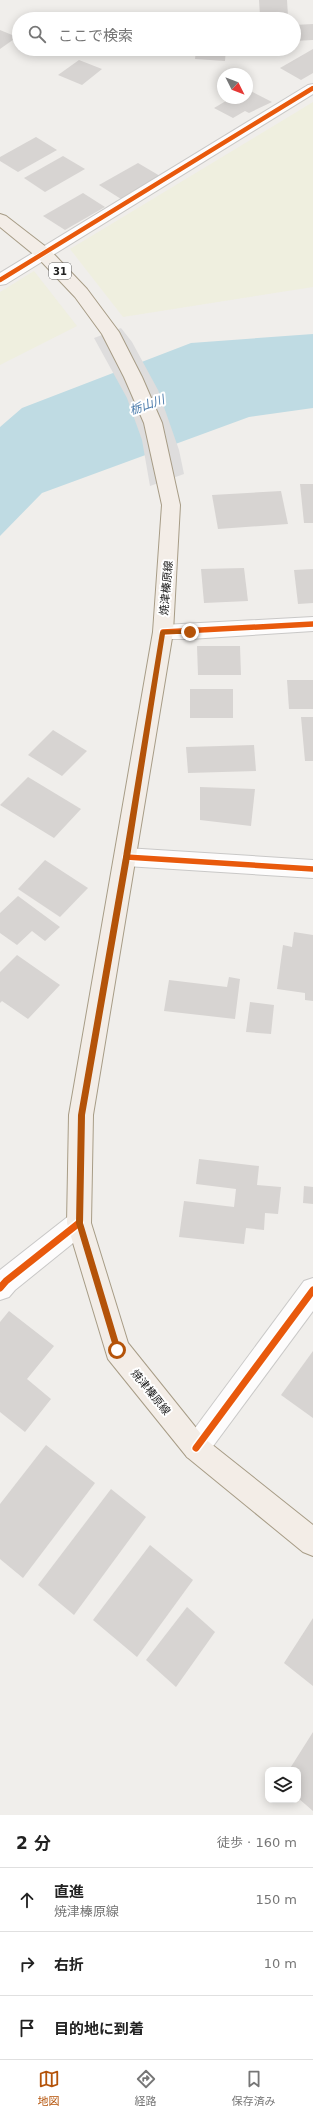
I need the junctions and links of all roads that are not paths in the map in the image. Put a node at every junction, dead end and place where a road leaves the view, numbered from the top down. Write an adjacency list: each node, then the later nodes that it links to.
1 (313, 88): 3 (street)
2 (0, 219): 3 (main road, 焼津榛原線 / 31)
3 (44, 254): 4 (street); 6 (main road, 焼津榛原線 / 31)
4 (0, 280)
5 (313, 624): 6 (street)
6 (163, 632): 7 (main road, 焼津榛原線 / 31)
7 (126, 857): 8 (street); 9 (main road, 焼津榛原線 / 31)
8 (313, 869)
9 (79, 1223): 10 (street); 12 (main road, 焼津榛原線 / 31)
10 (0, 1288)
11 (313, 1290): 12 (street)
12 (196, 1448): 13 (main road, 焼津榛原線 / 31)
13 (313, 1542)

